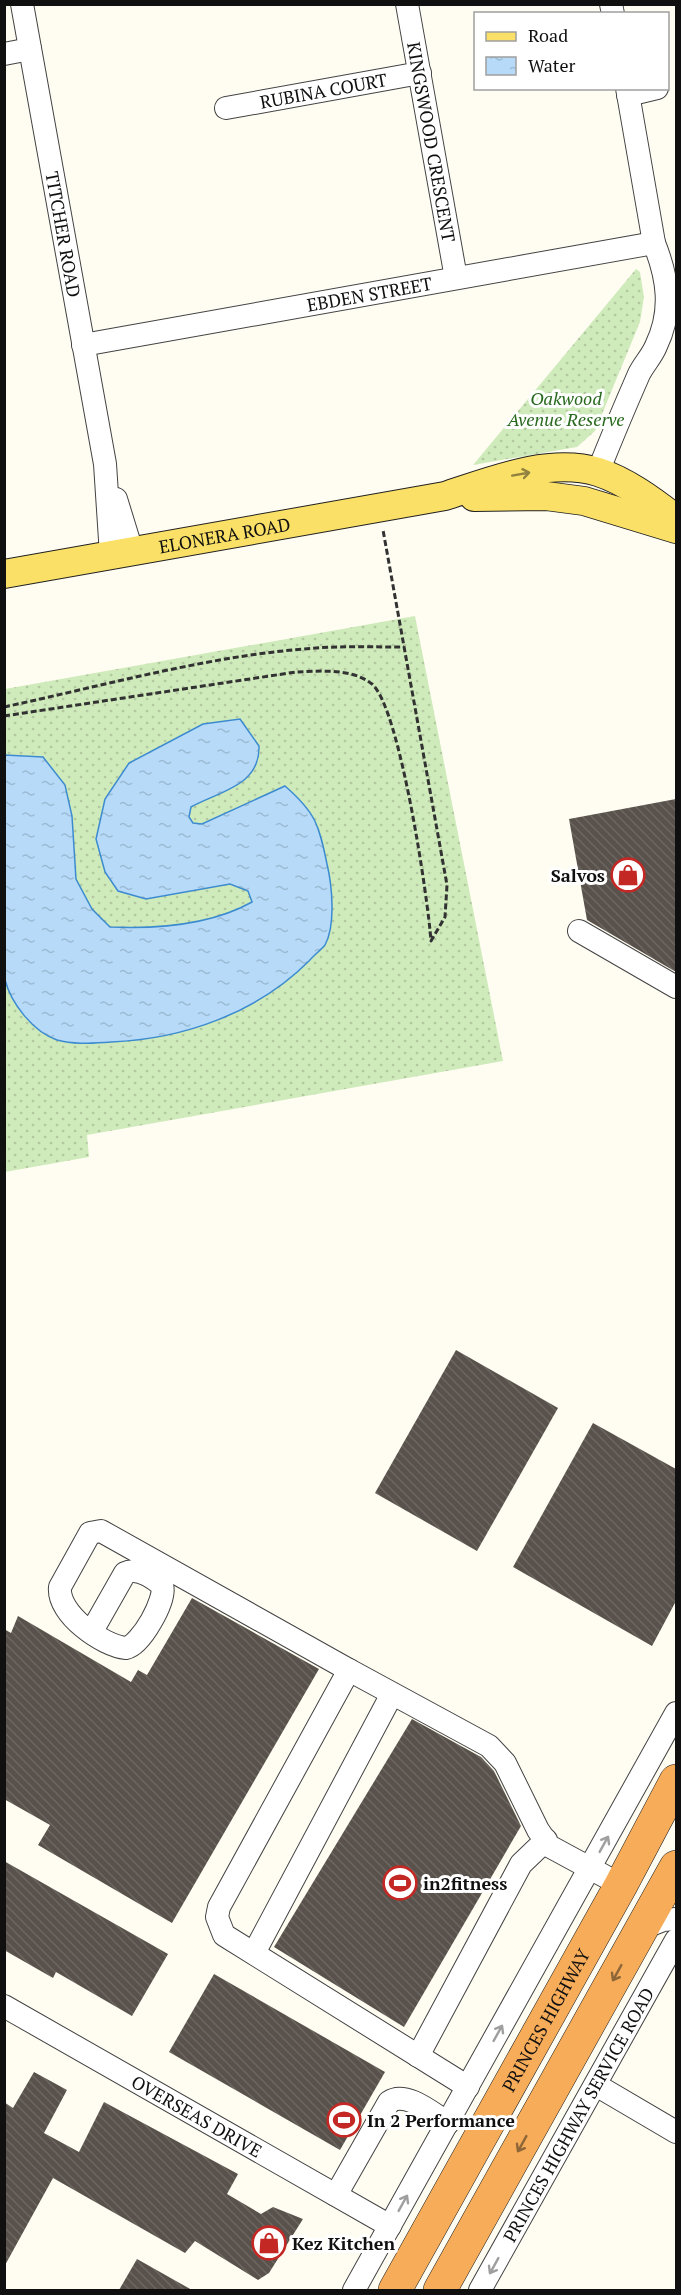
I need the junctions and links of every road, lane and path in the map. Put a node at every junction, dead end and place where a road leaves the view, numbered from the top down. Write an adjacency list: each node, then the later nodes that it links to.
1 (22, 4): 3 (street, TITCHER ROAD)
2 (407, 4): 5 (street, KINGSWOOD CRESCENT)
3 (30, 49): 4 (street); 12 (street, TITCHER ROAD)
4 (4, 54)
5 (420, 73): 8 (street, RUBINA COURT); 10 (street, KINGSWOOD CRESCENT)
6 (642, 90): 7 (street)
7 (627, 92): 9 (street)
8 (226, 108)
9 (654, 243): 10 (street, EBDEN STREET); 11 (street)
10 (456, 278): 12 (street, EBDEN STREET)
11 (668, 307): 13 (street)
12 (83, 345): 20 (street, TITCHER ROAD)
13 (597, 472): 14 (main road, ELONERA ROAD, one-way to 13); 15 (main road); 17 (main road); 18 (main road, ELONERA ROAD)
14 (445, 496): 15 (main road, ELONERA ROAD); 16 (main road, ELONERA ROAD)
15 (561, 498): 17 (main road, ELONERA ROAD)
16 (379, 507): 20 (main road, ELONERA ROAD); 22 (path)
17 (646, 519): 19 (main road, ELONERA ROAD)
18 (676, 519)
19 (676, 529)
20 (122, 553): 21 (main road, ELONERA ROAD)
21 (4, 574)
22 (404, 647): 23 (path); 24 (path)
23 (4, 707)
24 (4, 716)
25 (579, 931): 26 (street)
26 (676, 987)
27 (92, 1631): 28 (street)
28 (349, 1670): 29 (street); 38 (street)
29 (392, 1694): 32 (street); 38 (street)
30 (676, 1713): 34 (street, one-way to 30)
31 (676, 1781): 35 (highway, PRINCES HIGHWAY)
32 (546, 1840): 34 (street); 40 (street)
33 (676, 1867): 36 (highway)
34 (590, 1870): 35 (street); 42 (street, one-way to 34)
35 (621, 1885): 36 (highway); 48 (highway, PRINCES HIGHWAY)
36 (671, 1907): 49 (highway, one-way to 49)
37 (676, 1940): 41 (street, PRINCES HIGHWAY SERVICE ROAD)
38 (254, 1953): 40 (street)
39 (4, 2006): 45 (street, OVERSEAS DRIVE)
40 (418, 2056): 42 (street)
41 (596, 2085): 44 (street); 50 (street, PRINCES HIGHWAY SERVICE ROAD, one-way to 50)
42 (468, 2087): 43 (street)
43 (448, 2123): 45 (street); 46 (street, one-way to 43)
44 (676, 2132)
45 (336, 2195): 46 (street, OVERSEAS DRIVE)
46 (390, 2226): 47 (street)
47 (354, 2290)
48 (394, 2290)
49 (440, 2290)
50 (480, 2290)

